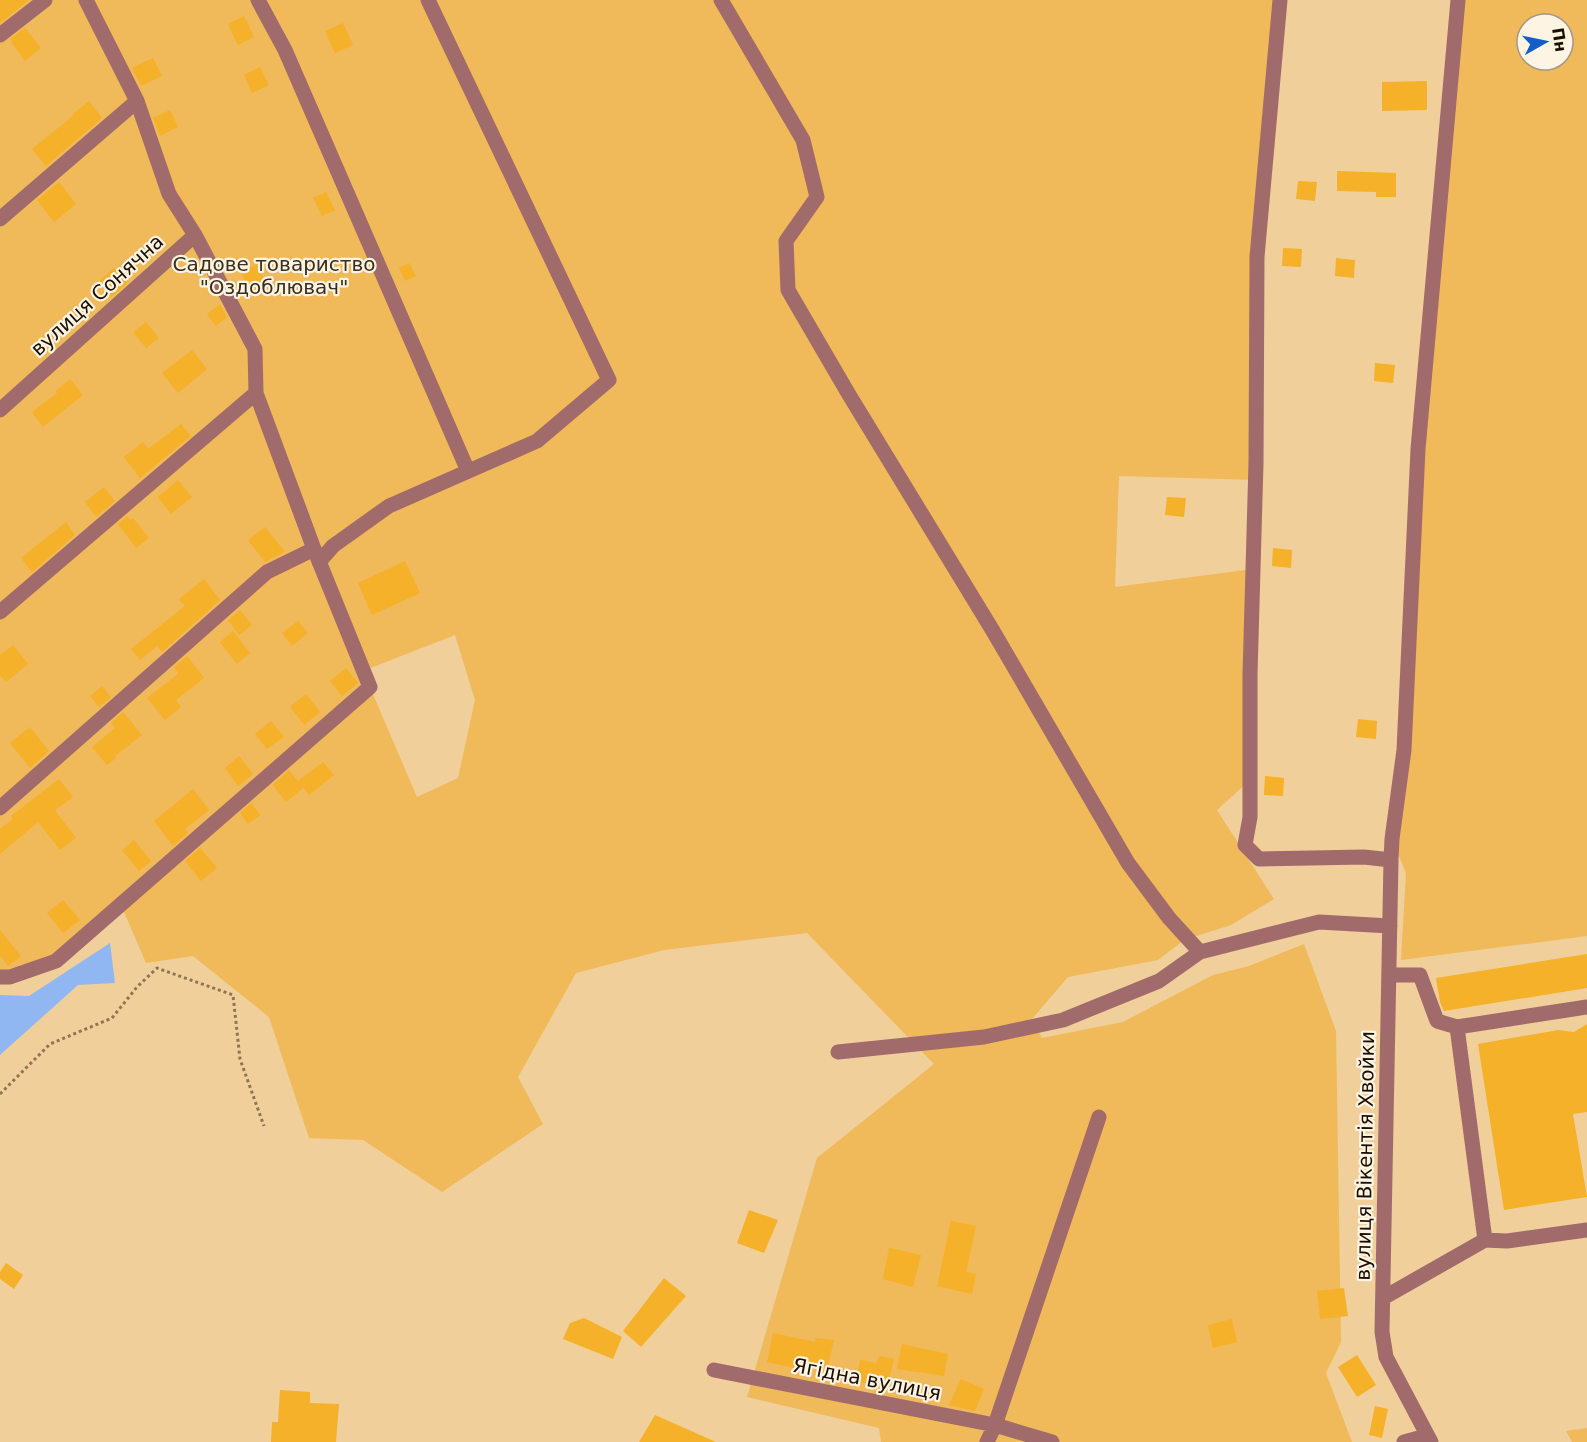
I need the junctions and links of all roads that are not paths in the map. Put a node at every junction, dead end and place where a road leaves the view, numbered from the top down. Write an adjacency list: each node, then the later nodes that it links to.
1 (45, 0): 8 (street)
2 (86, 0): 9 (street)
3 (258, 0): 14 (street)
4 (428, 0): 14 (street)
5 (721, 0): 20 (street)
6 (1280, 0): 18 (street)
7 (1458, 0): 18 (street, вулиця Вікентія Хвойки)
8 (0, 35)
9 (137, 101): 10 (street); 11 (street)
10 (0, 219)
11 (195, 235): 12 (street); 13 (street, вулиця Сонячна)
12 (256, 393): 15 (street); 16 (street)
13 (0, 410)
14 (468, 471): 15 (street)
15 (316, 555): 17 (street); 22 (street)
16 (0, 612)
17 (0, 808)
18 (1391, 860): 19 (street, вулиця Вікентія Хвойки)
19 (1390, 926): 20 (street); 21 (street, вулиця Вікентія Хвойки)
20 (1200, 952): 25 (street)
21 (1389, 975): 24 (street); 29 (street, вулиця Вікентія Хвойки)
22 (0, 977)
23 (1587, 1007): 24 (street)
24 (1457, 1027): 28 (street)
25 (838, 1052)
26 (1099, 1117): 31 (street)
27 (1587, 1230): 28 (street)
28 (1485, 1240): 29 (street)
29 (1383, 1298): 32 (street, вулиця Вікентія Хвойки)
30 (714, 1370): 31 (street, Ягідна вулиця)
31 (995, 1425): 33 (street); 34 (street, Ягідна вулиця)
32 (1428, 1439): 35 (street)
33 (987, 1442)
34 (1052, 1442)
35 (1404, 1442)

